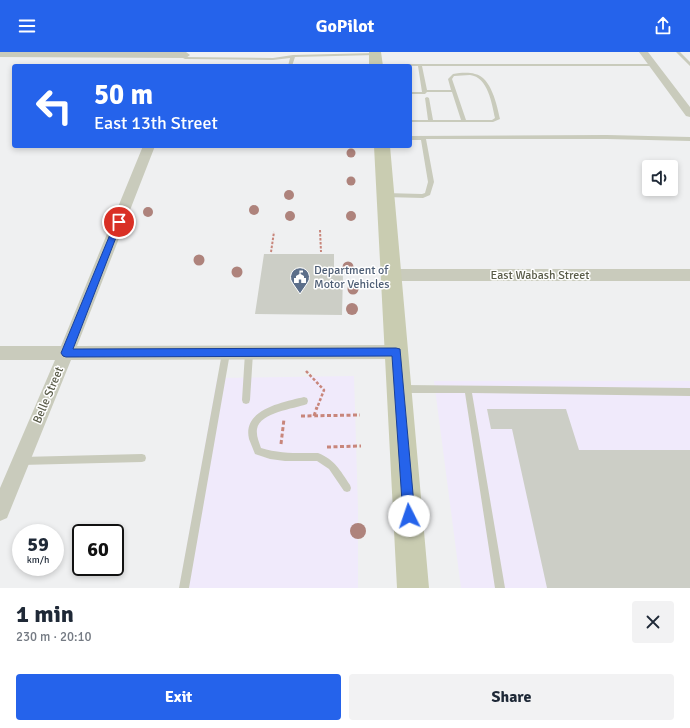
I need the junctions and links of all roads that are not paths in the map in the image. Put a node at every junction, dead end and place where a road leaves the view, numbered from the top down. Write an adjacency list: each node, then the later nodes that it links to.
1 (643, 52): 9 (street)
2 (678, 52): 10 (lane)
3 (2, 55): 5 (street)
4 (293, 56): 5 (lane); 6 (lane); 7 (lane)
5 (185, 58)
6 (375, 59): 8 (lane)
7 (291, 64)
8 (420, 65): 9 (lane); 11 (lane)
9 (653, 65): 15 (street)
10 (690, 65)
11 (425, 91): 12 (lane); 13 (lane)
12 (453, 91): 18 (lane); 18 (lane)
13 (412, 93)
14 (427, 98): 17 (lane)
15 (690, 114)
16 (412, 121): 17 (lane)
17 (431, 121): 18 (lane)
18 (464, 121)
19 (412, 138): 20 (lane)
20 (423, 138): 21 (lane); 24 (lane)
21 (690, 140)
22 (149, 148): 29 (street, Belle Street)
23 (382, 148): 24 (main road)
24 (385, 195): 25 (main road)
25 (391, 275): 26 (street, East Wabash Street); 27 (main road)
26 (690, 275)
27 (396, 352): 31 (street); 32 (main road)
28 (0, 353): 29 (street)
29 (66, 353): 30 (street); 38 (street, Belle Street)
30 (226, 353): 31 (street); 41 (lane)
31 (249, 353): 35 (lane)
32 (399, 389): 33 (lane); 42 (main road)
33 (468, 390): 34 (lane); 43 (lane)
34 (690, 392)
35 (246, 400)
36 (304, 401): 39 (lane)
37 (142, 458): 38 (lane)
38 (21, 461): 40 (street, Belle Street)
39 (347, 488)
40 (0, 511)
41 (184, 588)
42 (414, 588)
43 (500, 588)

